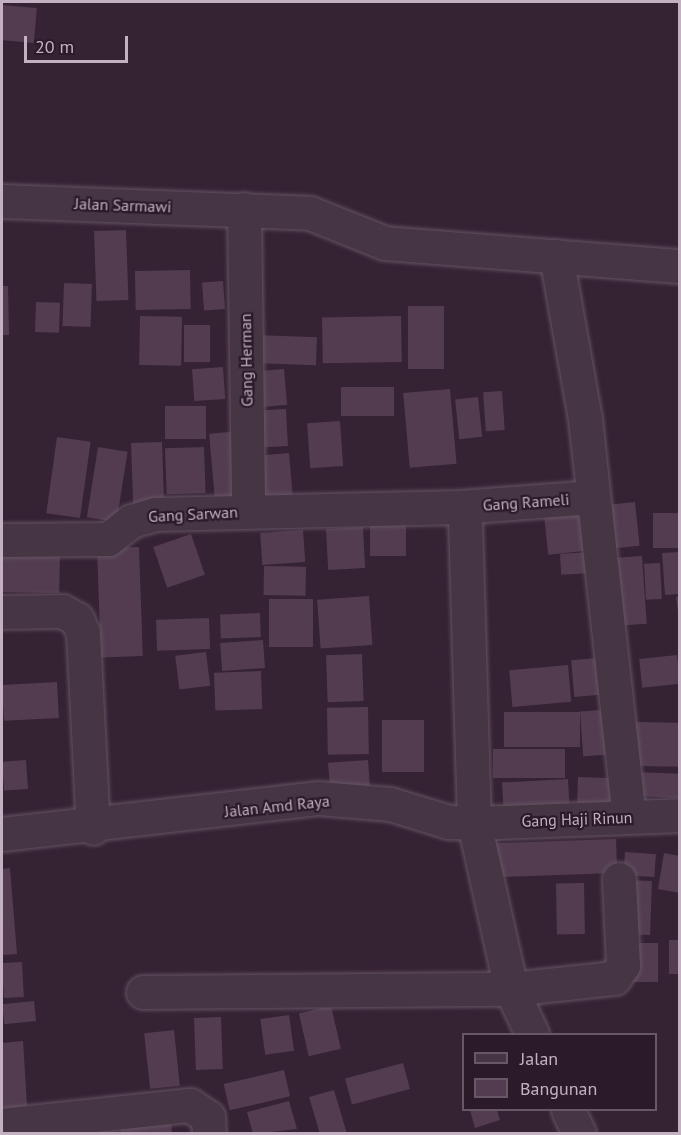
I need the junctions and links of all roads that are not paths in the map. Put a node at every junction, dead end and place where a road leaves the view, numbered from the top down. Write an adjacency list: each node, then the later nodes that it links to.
1 (2, 201): 2 (street, Jalan Sarmawi)
2 (244, 209): 3 (street, Jalan Sarmawi); 7 (street, Gang Herman)
3 (556, 256): 4 (street, Jalan Sarmawi); 5 (street)
4 (680, 266)
5 (593, 497): 6 (street, Gang Rameli); 11 (street)
6 (459, 507): 7 (street, Gang Rameli); 12 (street)
7 (248, 511): 8 (street, Gang Sarwan)
8 (2, 540)
9 (2, 612): 13 (street)
10 (680, 815): 11 (street, Gang Haji Rinun)
11 (628, 817): 12 (street, Gang Haji Rinun)
12 (474, 824): 13 (street, Jalan Amd Raya); 16 (street)
13 (93, 828): 14 (street, Jalan Amd Raya)
14 (2, 834)
15 (619, 879): 16 (street)
16 (511, 989): 17 (street); 18 (street)
17 (143, 992)
18 (531, 1033)
19 (568, 1111): 22 (street)
20 (2, 1125): 21 (street)
21 (209, 1134)
22 (579, 1134)

